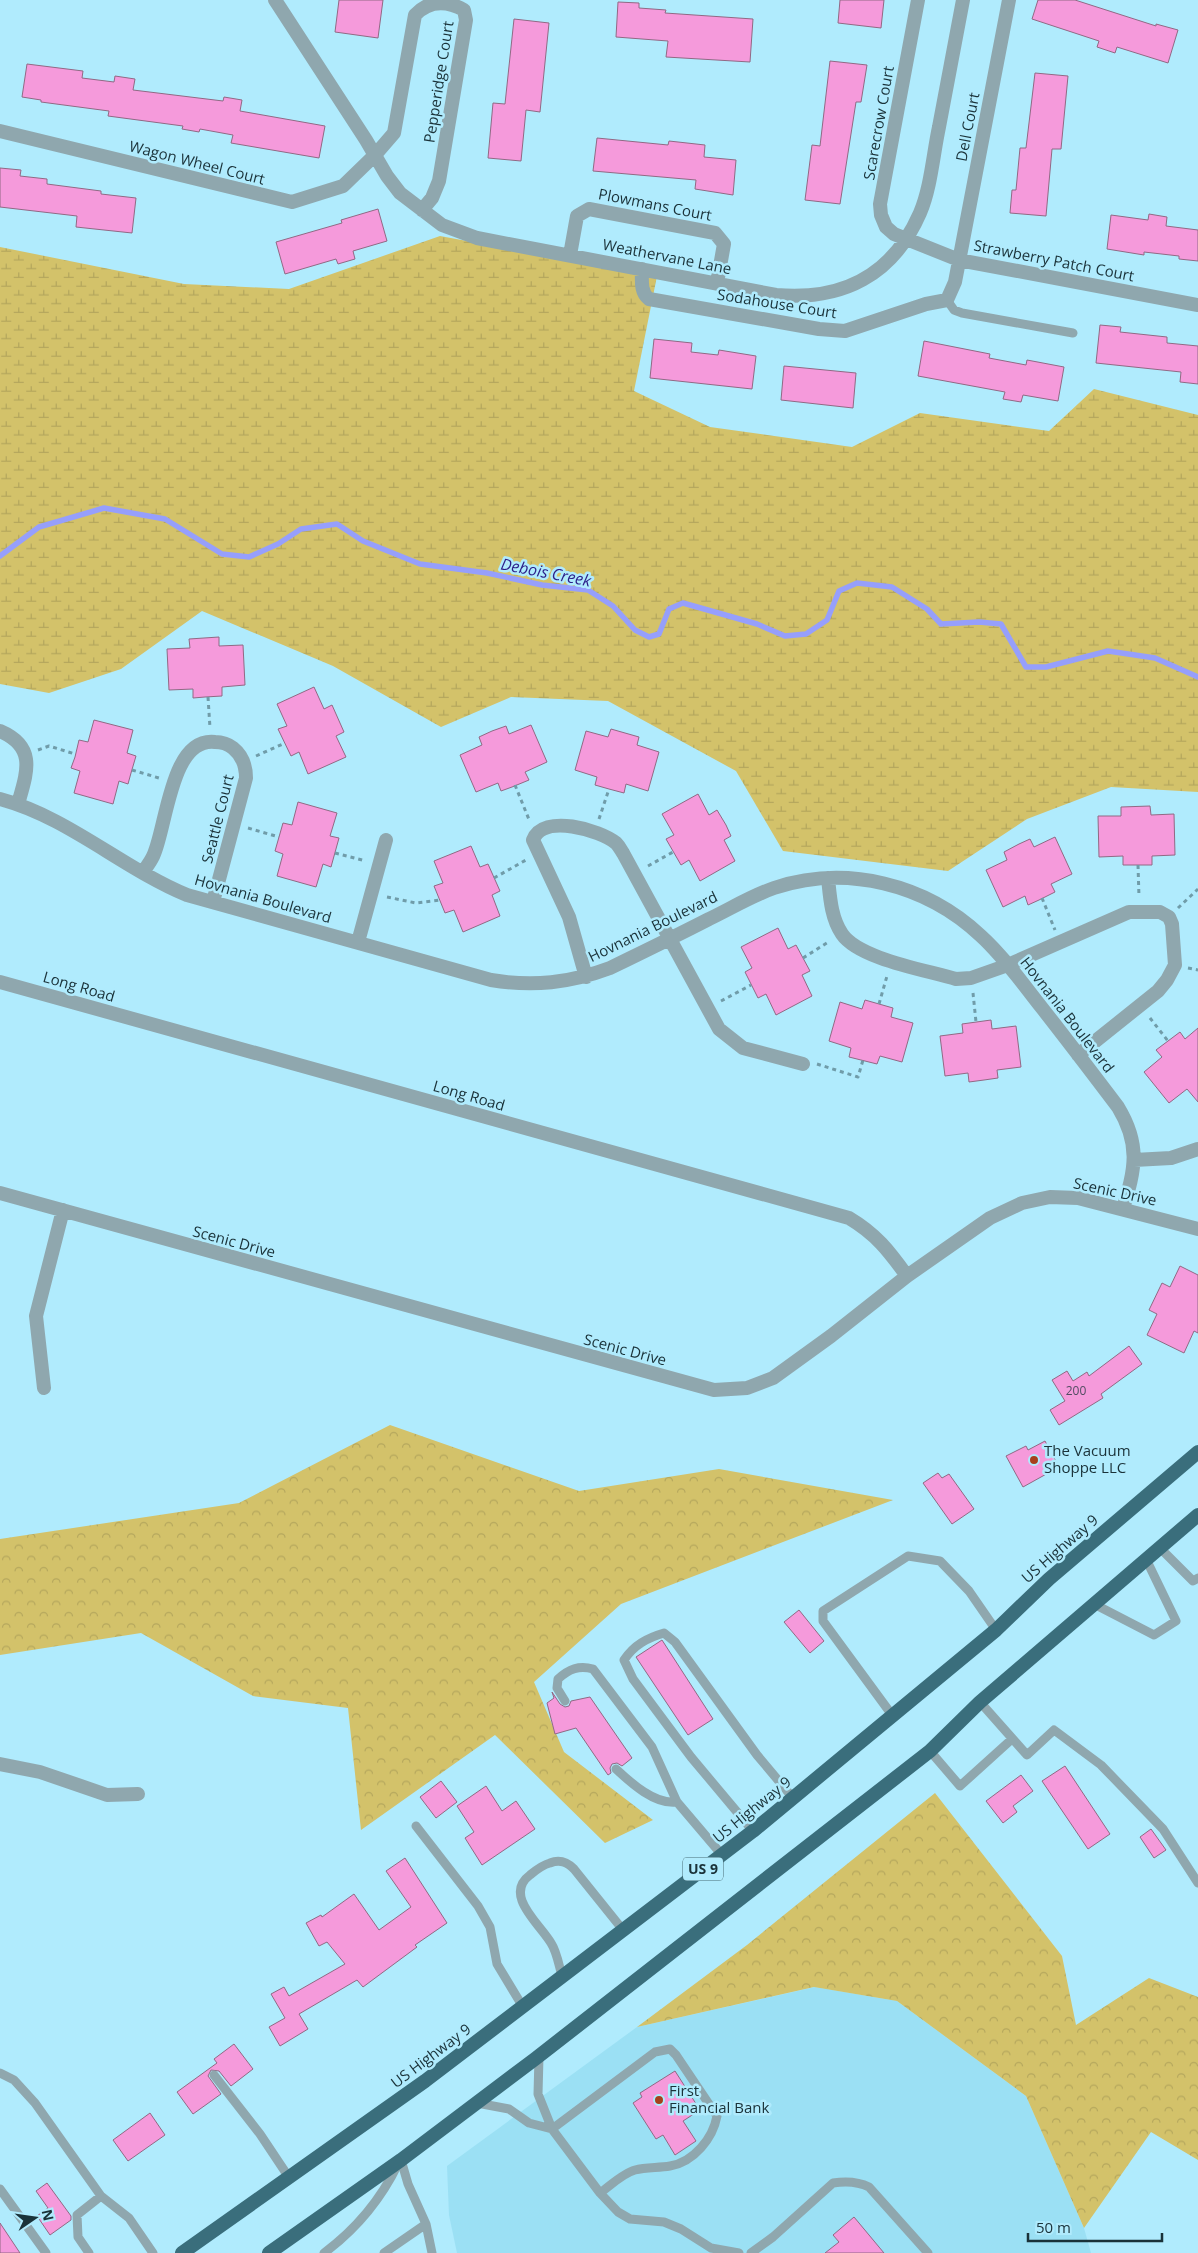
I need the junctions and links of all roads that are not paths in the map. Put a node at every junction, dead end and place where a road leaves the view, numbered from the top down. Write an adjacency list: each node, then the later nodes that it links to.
1 (275, 0): 6 (street, Weathervane Lane)
2 (918, 0): 8 (street, Scarecrow Court)
3 (963, 0): 8 (street, Weathervane Lane)
4 (1009, 0): 10 (street, Dell Court)
5 (0, 131): 6 (street, Wagon Wheel Court)
6 (375, 155): 7 (street, Weathervane Lane); 7 (street, Pepperidge Court)
7 (422, 210): 9 (street, Weathervane Lane)
8 (906, 240): 10 (street, Strawberry Patch Court); 12 (street, Weathervane Lane)
9 (570, 255): 11 (street, Weathervane Lane); 12 (street, Plowmans Court)
10 (959, 260): 13 (street); 14 (street, Strawberry Patch Court)
11 (642, 269): 12 (street, Weathervane Lane); 13 (street, Sodahouse Court)
12 (717, 283)
13 (947, 300): 15 (lane)
14 (1198, 305)
15 (1073, 333)
16 (0, 731): 18 (street)
17 (0, 799): 18 (street, Hovnania Boulevard)
18 (18, 804): 20 (street, Hovnania Boulevard)
19 (386, 840): 24 (street)
20 (143, 873): 22 (street, Hovnania Boulevard); 22 (street, Seattle Court)
21 (828, 878): 23 (street, Hovnania Boulevard); 25 (street, Hovnania Boulevard); 25 (street)
22 (213, 902): 24 (street, Hovnania Boulevard)
23 (670, 939): 26 (street, Hovnania Boulevard); 26 (street); 29 (street)
24 (358, 942): 26 (street, Hovnania Boulevard)
25 (1008, 965): 28 (street, Hovnania Boulevard); 28 (street)
26 (586, 977)
27 (0, 982): 36 (street, Long Road)
28 (1078, 1055): 31 (street, Hovnania Boulevard)
29 (803, 1064)
30 (1198, 1149): 31 (street)
31 (1134, 1160): 33 (street, Hovnania Boulevard)
32 (0, 1194): 34 (street, Scenic Drive)
33 (1123, 1209): 35 (street, Scenic Drive); 36 (street, Scenic Drive)
34 (63, 1210): 36 (street, Scenic Drive); 37 (street)
35 (1198, 1229)
36 (907, 1276)
37 (44, 1388)
38 (1198, 1452): 44 (highway, US Highway 9 / US 9)
39 (1198, 1516): 40 (highway)
40 (1160, 1547): 41 (highway); 42 (lane)
41 (1146, 1559): 43 (highway); 43 (lane)
42 (1198, 1578)
43 (1094, 1604): 46 (highway)
44 (996, 1630): 47 (highway, US Highway 9 / US 9); 47 (lane)
45 (565, 1701): 54 (lane)
46 (980, 1702): 48 (lane); 49 (highway)
47 (892, 1715): 53 (highway, US Highway 9 / US 9)
48 (1012, 1739): 49 (lane); 58 (lane)
49 (930, 1751): 62 (highway)
50 (0, 1764): 52 (street)
51 (616, 1770): 54 (lane)
52 (138, 1794)
53 (792, 1798): 56 (highway, US Highway 9 / US 9); 56 (lane)
54 (677, 1802): 57 (lane)
55 (416, 1826): 61 (lane)
56 (753, 1831): 57 (highway, US Highway 9 / US 9)
57 (722, 1855): 59 (highway, US Highway 9 / US 9)
58 (1198, 1883)
59 (623, 1930): 60 (highway, US Highway 9 / US 9); 60 (lane)
60 (562, 1976): 61 (highway, US Highway 9 / US 9)
61 (523, 2007): 68 (highway, US Highway 9 / US 9)
62 (539, 2057): 65 (highway); 66 (lane)
63 (0, 2073): 71 (lane)
64 (214, 2075): 68 (lane)
65 (476, 2103): 66 (lane); 67 (highway)
66 (552, 2129): 70 (lane); 70 (lane)
67 (400, 2160): 72 (lane); 77 (highway); 78 (lane)
68 (290, 2178): 76 (highway, US Highway 9 / US 9)
69 (0, 2189): 73 (lane)
70 (600, 2193): 81 (lane)
71 (101, 2196): 74 (lane); 75 (lane)
72 (426, 2224): 79 (lane); 80 (lane)
73 (46, 2253)
74 (89, 2253)
75 (153, 2253)
76 (182, 2253)
77 (269, 2253)
78 (324, 2253)
79 (384, 2253)
80 (432, 2253)
81 (739, 2253)
82 (752, 2253): 83 (lane)
83 (928, 2253)

